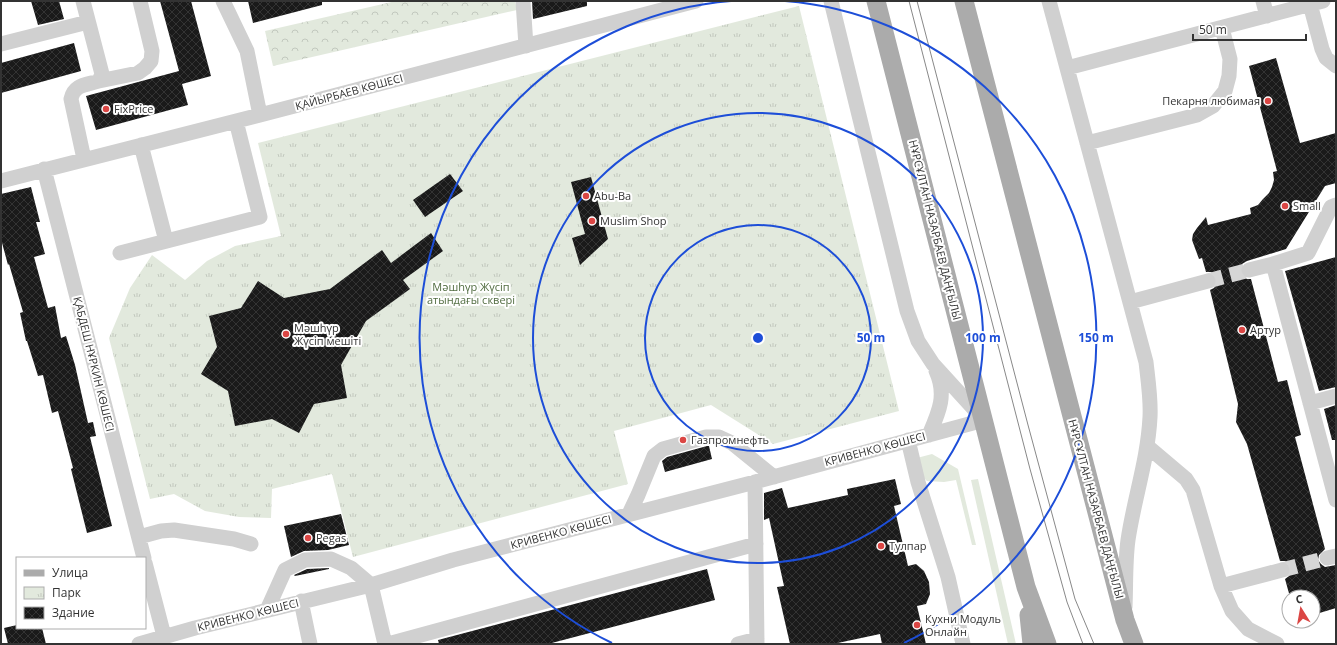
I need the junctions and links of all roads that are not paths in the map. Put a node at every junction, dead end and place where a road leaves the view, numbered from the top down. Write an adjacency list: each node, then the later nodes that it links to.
1 (83, 1): 14 (street)
2 (140, 1): 20 (street)
3 (224, 1): 21 (street)
4 (523, 1): 17 (street)
5 (696, 1): 12 (street, ҚАЙЫРБАЕВ КӨШЕСІ)
6 (831, 1): 35 (street)
7 (876, 1): 38 (main road, НҰРСҰЛТАН НАЗАРБАЕВ ДАҢҒЫЛЫ)
8 (964, 1): 57 (main road, НҰРСҰЛТАН НАЗАРБАЕВ ДАҢҒЫЛЫ)
9 (1049, 1): 19 (street)
10 (1263, 1): 13 (street)
11 (1316, 3): 13 (street); 18 (street)
12 (673, 4): 17 (street, ҚАЙЫРБАЕВ КӨШЕСІ)
13 (1267, 16): 15 (street)
14 (88, 22): 16 (street); 20 (street)
15 (1222, 28): 19 (street); 23 (street)
16 (1, 44)
17 (526, 46): 21 (street, ҚАЙЫРБАЕВ КӨШЕСІ)
18 (1336, 66)
19 (1067, 68): 23 (street)
20 (99, 81): 25 (street)
21 (260, 115): 22 (street, ҚАЙЫРБАЕВ КӨШЕСІ)
22 (236, 121): 24 (street, ҚАЙЫРБАЕВ КӨШЕСІ); 29 (street)
23 (1087, 143): 34 (street)
24 (141, 145): 25 (street, ҚАЙЫРБАЕВ КӨШЕСІ); 29 (street)
25 (84, 159): 26 (street, ҚАЙЫРБАЕВ КӨШЕСІ)
26 (44, 169): 27 (street, ҚАЙЫРБАЕВ КӨШЕСІ); 46 (street, ҚАБДЕШ НҰРКИН КӨШЕСІ)
27 (1, 181)
28 (1336, 206): 31 (street)
29 (166, 241): 30 (street)
30 (120, 254)
31 (1273, 264): 32 (street); 37 (street)
32 (1249, 270)
33 (1208, 281): 34 (street)
34 (1130, 302): 41 (street)
35 (933, 364): 38 (street); 39 (street)
36 (1336, 396): 37 (street)
37 (1310, 403): 44 (street)
38 (984, 420): 39 (street, КРИВЕНКО КӨШЕСІ); 54 (main road, НҰРСҰЛТАН НАЗАРБАЕВ ДАҢҒЫЛЫ)
39 (929, 435): 40 (street, КРИВЕНКО КӨШЕСІ)
40 (908, 440): 42 (street, КРИВЕНКО КӨШЕСІ); 65 (street)
41 (1147, 446): 53 (street); 57 (street)
42 (774, 477): 43 (street, КРИВЕНКО КӨШЕСІ); 45 (street)
43 (755, 482): 45 (street, КРИВЕНКО КӨШЕСІ); 48 (street)
44 (1336, 500)
45 (629, 514): 52 (street, КРИВЕНКО КӨШЕСІ)
46 (139, 538): 47 (street); 49 (street, ҚАБДЕШ НҰРКИН КӨШЕСІ)
47 (251, 544)
48 (756, 544): 59 (street); 63 (street)
49 (144, 557)
50 (146, 566): 58 (street)
51 (1282, 570): 53 (street)
52 (371, 585): 55 (street, КРИВЕНКО КӨШЕСІ); 56 (street); 62 (street)
53 (1221, 586): 69 (street)
54 (1026, 587): 66 (main road); 67 (main road, НҰРСҰЛТАН НАЗАРБАЕВ ДАҢҒЫЛЫ)
55 (301, 601): 56 (street, КРИВЕНКО КӨШЕСІ); 61 (street)
56 (267, 610): 58 (street, КРИВЕНКО КӨШЕСІ)
57 (1125, 620): 68 (main road, НҰРСҰЛТАН НАЗАРБАЕВ ДАҢҒЫЛЫ)
58 (164, 636): 60 (street, КРИВЕНКО КӨШЕСІ)
59 (757, 641): 64 (street)
60 (139, 644)
61 (310, 644)
62 (385, 644)
63 (388, 644)
64 (738, 644)
65 (963, 644)
66 (1032, 644)
67 (1047, 644)
68 (1134, 644)
69 (1277, 644)

